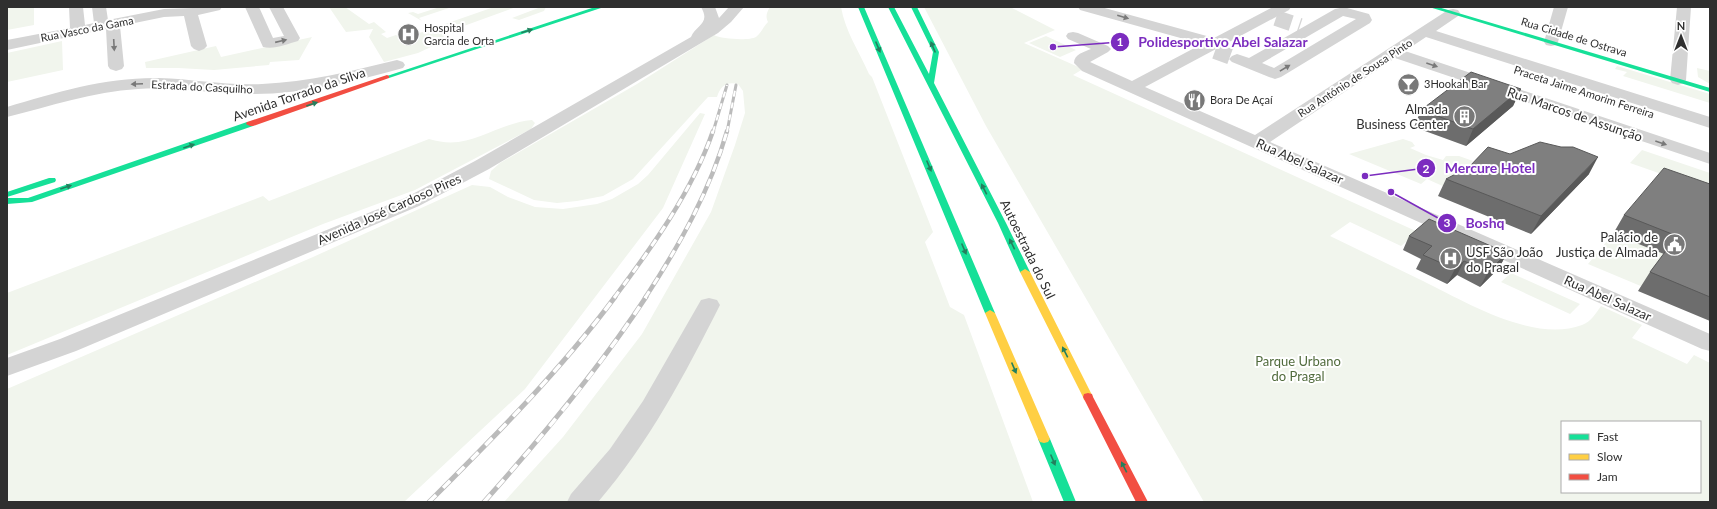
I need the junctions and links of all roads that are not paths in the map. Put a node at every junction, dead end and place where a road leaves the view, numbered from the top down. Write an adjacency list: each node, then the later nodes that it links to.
1 (76, 7): 22 (street)
2 (99, 7): 20 (street)
3 (215, 7): 17 (street, Rua Vasco da Gama)
4 (252, 7): 5 (street, one-way to 5)
5 (276, 7)
6 (574, 7): 33 (main road, Avenida Torrado da Silva)
7 (600, 7): 46 (main road, Avenida Torrado da Silva, one-way to 7)
8 (708, 7): 25 (street, Avenida José Cardoso Pires)
9 (737, 7): 25 (street, Avenida José Cardoso Pires)
10 (861, 7): 55 (main road, one-way to 55)
11 (891, 7): 35 (main road, Autoestrada do Sul)
12 (914, 7): 35 (main road, one-way to 12)
13 (1085, 7): 29 (street, one-way to 29)
14 (1432, 7): 19 (main road, Rua Cidade de Ostrava)
15 (1561, 7): 26 (street)
16 (1684, 7): 34 (street)
17 (190, 12): 20 (street, Rua Vasco da Gama); 28 (street)
18 (1274, 12): 29 (street)
19 (1453, 13): 23 (street, Rua António de Sousa Pinto); 26 (main road, Rua Cidade de Ostrava)
20 (107, 25): 22 (street, Rua Vasco da Gama); 32 (street, one-way to 32)
21 (1305, 28): 21 (street, one-way to 21)
22 (78, 31): 27 (street, Rua Vasco da Gama)
23 (1425, 32): 30 (street, Praceta Jaime Amorim Ferreira); 31 (street, Rua António de Sousa Pinto)
24 (1073, 36): 36 (street, Rua Abel Salazar)
25 (694, 40): 51 (street, Avenida José Cardoso Pires)
26 (1550, 42): 34 (main road, Rua Cidade de Ostrava)
27 (7, 45)
28 (199, 46)
29 (1212, 47): 36 (street)
30 (1475, 48): 40 (street, Praceta Jaime Amorim Ferreira); 41 (street, Praceta Jaime Amorim Ferreira)
31 (1395, 53): 42 (street, Rua António de Sousa Pinto); 43 (street, Rua Marcos de Assunção, one-way to 43)
32 (116, 66)
33 (397, 66): 38 (street, Estrada do Casquilho, one-way to 38); 39 (main road, Avenida Torrado da Silva)
34 (1678, 80): 37 (main road, Rua Cidade de Ostrava)
35 (930, 85): 56 (main road, Autoestrada do Sul, one-way to 35)
36 (1133, 87): 42 (street, Rua Abel Salazar)
37 (1710, 90)
38 (7, 112)
39 (240, 118)
40 (1710, 123)
41 (1710, 133)
42 (1257, 142): 50 (street, Rua Abel Salazar)
43 (1710, 159)
44 (7, 187): 45 (main road)
45 (7, 195)
46 (29, 200): 47 (main road); 48 (main road, Avenida Torrado da Silva)
47 (7, 201)
48 (7, 207)
49 (709, 305): 54 (street)
50 (1710, 343)
51 (68, 345): 52 (street, Avenida José Cardoso Pires); 53 (street, Avenida José Cardoso Pires)
52 (7, 367)
53 (7, 376)
54 (581, 502)
55 (1070, 502)
56 (1142, 502)

